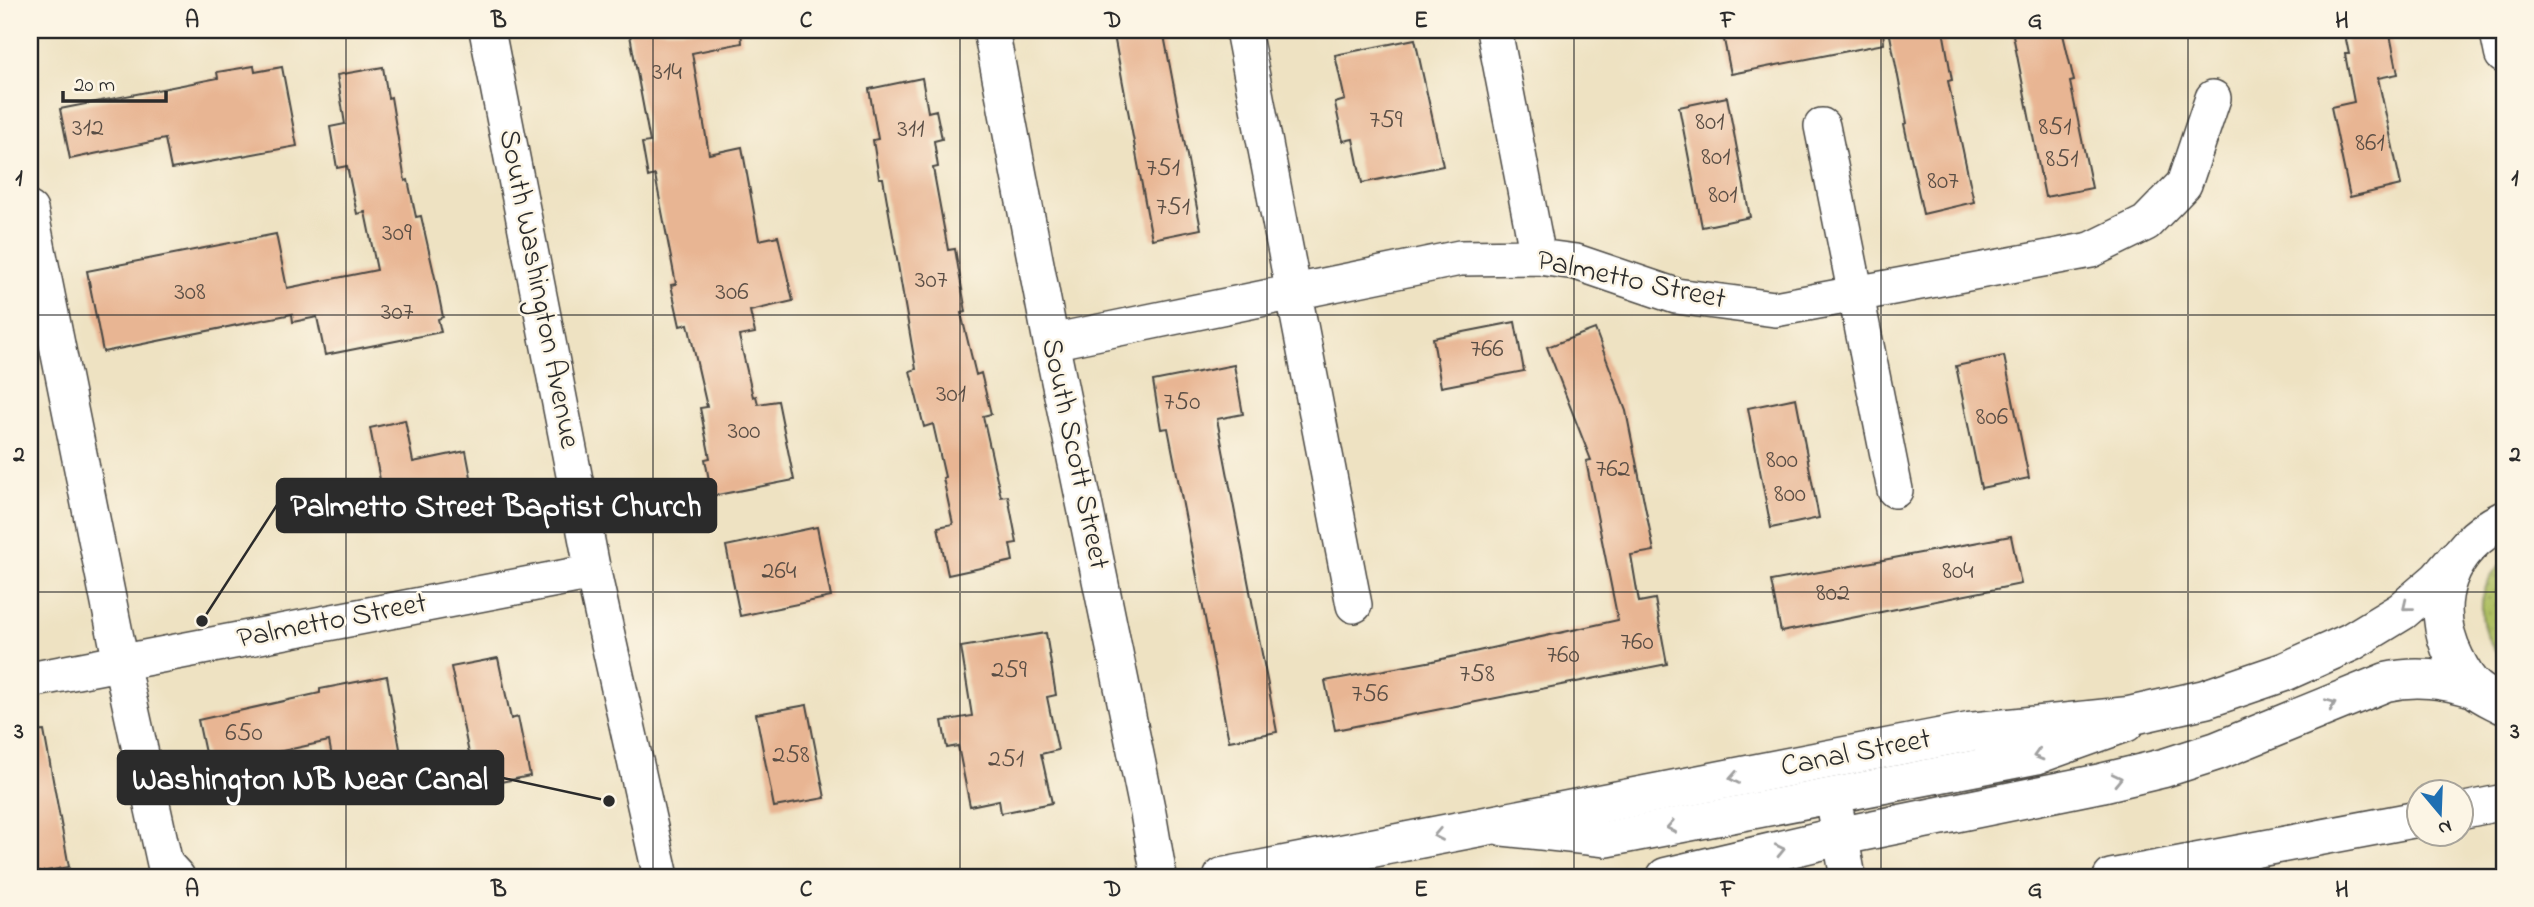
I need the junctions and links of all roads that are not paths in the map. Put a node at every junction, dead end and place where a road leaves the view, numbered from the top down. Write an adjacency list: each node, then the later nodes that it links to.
1 (487, 30): 17 (street, South Washington Avenue)
2 (991, 30): 13 (street, South Scott Street)
3 (1242, 30): 11 (street)
4 (1494, 30): 10 (street)
5 (2499, 30): 6 (main road)
6 (2504, 54)
7 (2213, 98): 12 (street, Palmetto Street)
8 (1822, 126): 12 (street)
9 (30, 210): 19 (street)
10 (1538, 257): 11 (street, Palmetto Street); 12 (street, Palmetto Street)
11 (1293, 292): 13 (street, Palmetto Street); 18 (street)
12 (1854, 294): 14 (street)
13 (1051, 342): 31 (street, South Scott Street)
14 (1895, 490)
15 (2499, 520): 16 (main road, Canal Street)
16 (2456, 559): 21 (main road); 22 (main road, Canal Street, one-way to 22)
17 (593, 572): 19 (street, Palmetto Street); 30 (street, South Washington Avenue)
18 (1354, 605)
19 (121, 663): 20 (street, Palmetto Street); 29 (street)
20 (30, 680)
21 (2489, 696): 28 (main road, one-way to 21)
22 (2172, 708): 23 (street, one-way to 23); 27 (main road, Canal Street, one-way to 27)
23 (1833, 797): 27 (street, one-way to 27); 28 (street)
24 (2504, 802): 25 (street)
25 (2474, 808)
26 (2404, 822): 35 (street)
27 (1482, 826): 32 (main road, Canal Street, one-way to 32)
28 (1840, 836): 33 (main road, one-way to 28); 34 (street)
29 (177, 877)
30 (661, 877)
31 (1160, 877)
32 (1223, 877)
33 (1666, 877)
34 (1848, 877)
35 (2119, 877)

